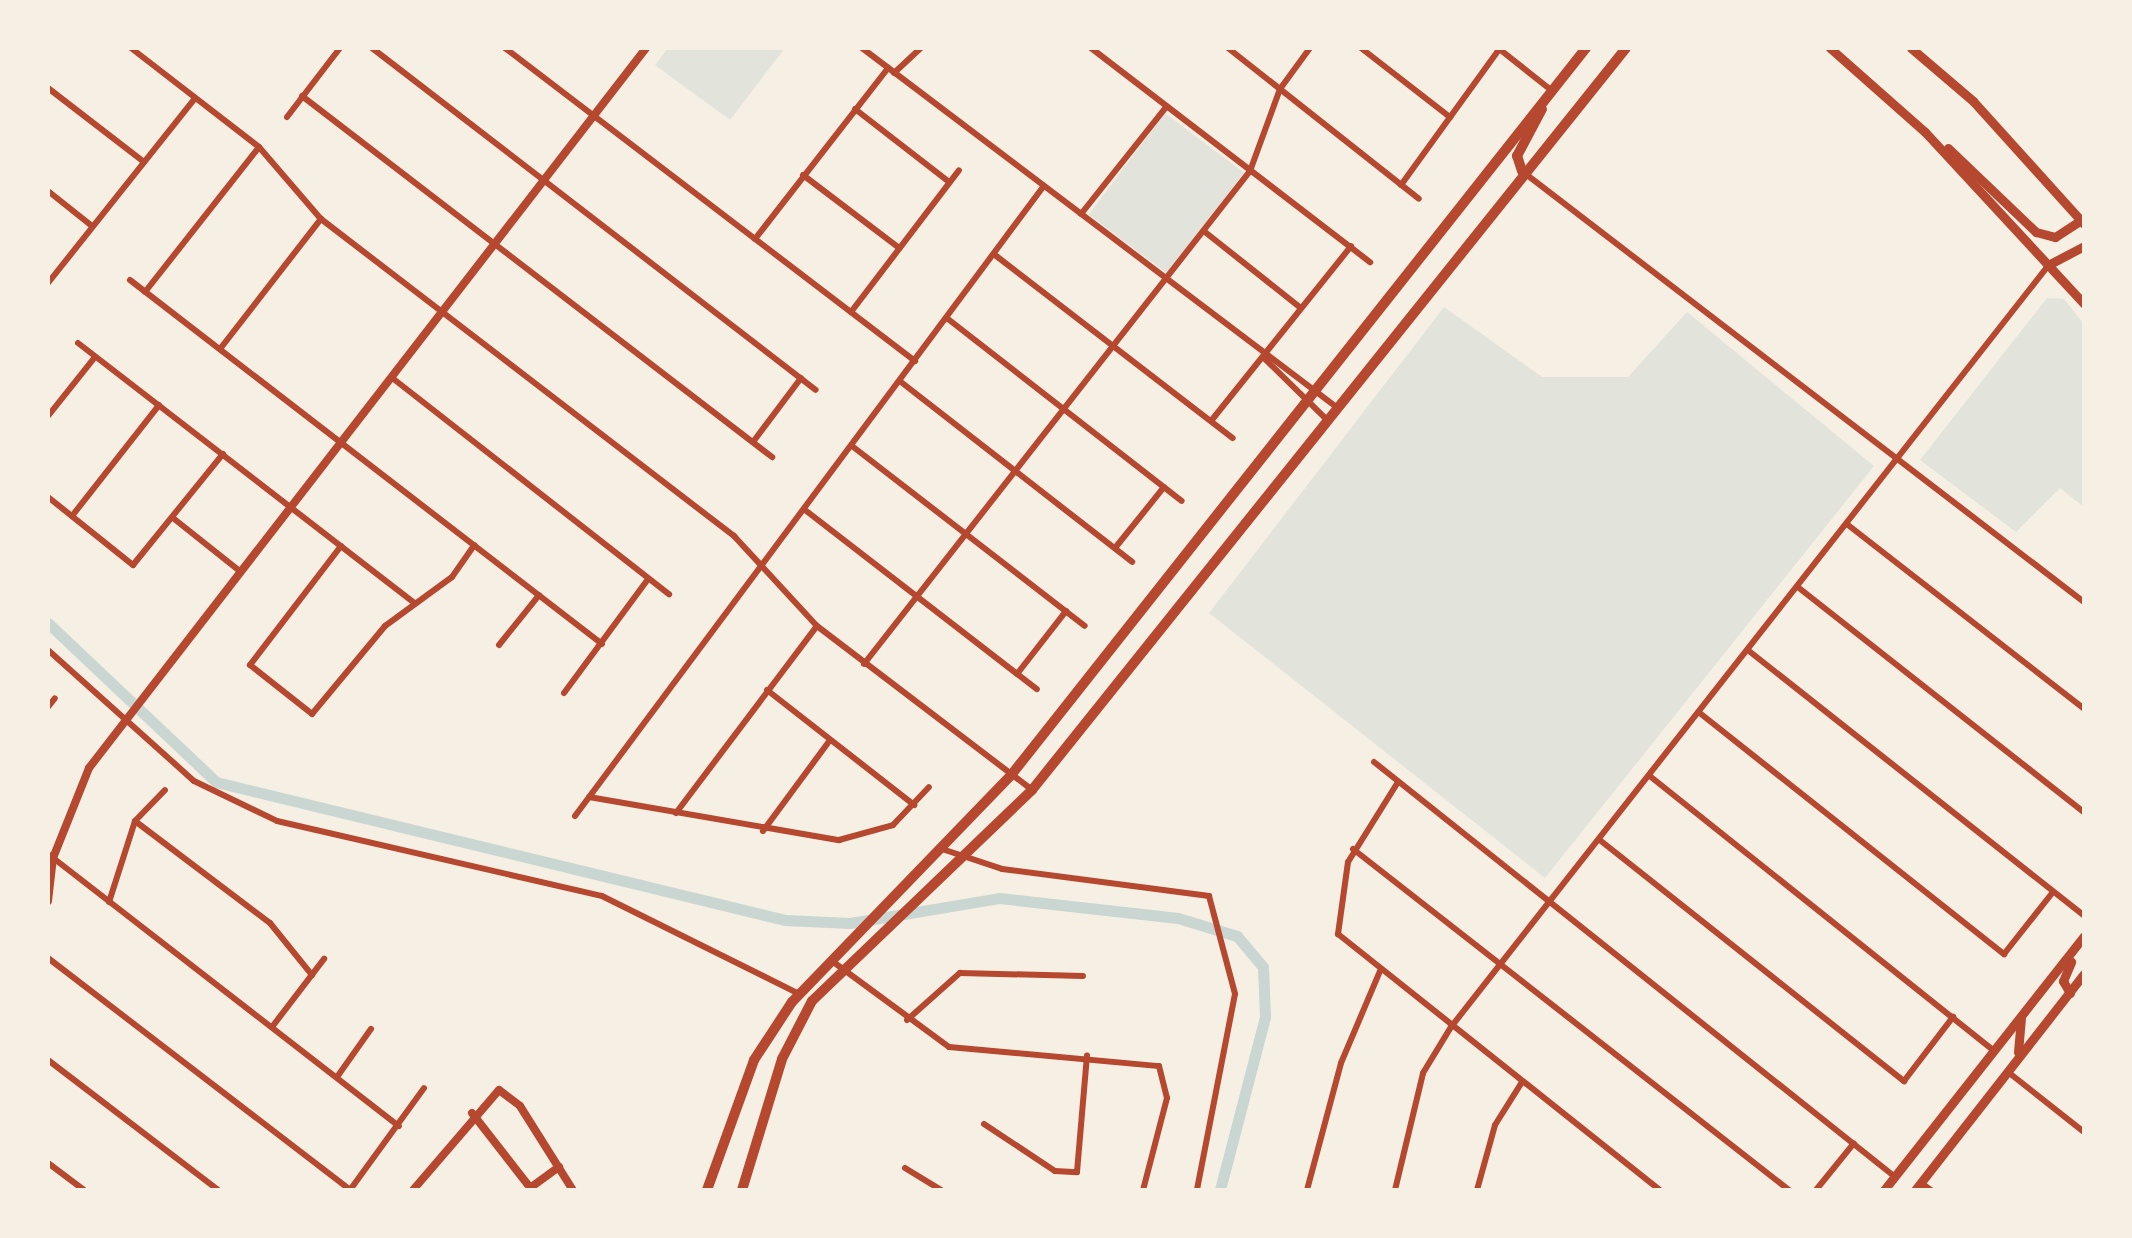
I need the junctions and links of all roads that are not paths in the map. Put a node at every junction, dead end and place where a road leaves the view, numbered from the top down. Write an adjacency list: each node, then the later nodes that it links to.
1 (131, 48): 22 (street)
2 (340, 48): 21 (street)
3 (372, 48): 35 (street)
4 (506, 48): 25 (street)
5 (862, 48): 17 (street)
6 (921, 48): 17 (street)
7 (1092, 48): 23 (street)
8 (1228, 48): 19 (street)
9 (1310, 48): 19 (street)
10 (1360, 48): 27 (street)
11 (1499, 48): 20 (street); 27 (street)
12 (1586, 48): 20 (main road)
13 (1626, 48): 33 (main road)
14 (1830, 48): 28 (main road)
15 (1911, 48): 43 (main road)
16 (642, 49): 25 (street)
17 (891, 70): 24 (street); 38 (street)
18 (48, 88): 30 (street)
19 (1280, 89): 32 (street); 37 (street)
20 (1552, 90): 33 (main road); 73 (main road)
21 (302, 96): 26 (street); 47 (street)
22 (196, 98): 29 (street); 30 (street)
23 (1166, 107): 32 (street); 41 (street)
24 (855, 109): 34 (street); 36 (street)
25 (594, 114): 35 (street); 46 (street)
26 (286, 116)
27 (1450, 117): 37 (street)
28 (1926, 132): 43 (main road); 53 (main road)
29 (259, 147): 42 (street); 57 (street)
30 (144, 162): 44 (street)
31 (959, 170): 36 (street)
32 (1250, 171): 45 (street); 48 (street)
33 (1522, 172): 76 (main road); 87 (street)
34 (803, 175): 46 (street); 50 (street)
35 (543, 179): 47 (street); 70 (street)
36 (949, 182): 50 (street)
37 (1402, 185): 40 (street)
38 (1044, 186): 41 (street); 51 (street)
39 (48, 191): 44 (street)
40 (1420, 199)
41 (1081, 214): 55 (street)
42 (322, 219): 60 (street); 65 (street)
43 (2083, 220)
44 (92, 226): 56 (street)
45 (1205, 232): 55 (street); 59 (street)
46 (755, 239): 61 (street)
47 (493, 244): 60 (street); 83 (street)
48 (1351, 246): 52 (street); 59 (street)
49 (2084, 246): 53 (main road)
50 (899, 248): 61 (street)
51 (995, 256): 62 (street); 64 (street)
52 (1370, 262)
53 (2048, 264): 58 (main road); 87 (street)
54 (130, 280): 57 (street)
55 (1165, 281): 64 (street); 66 (street)
56 (48, 283)
57 (146, 292): 65 (street)
58 (2084, 304)
59 (1301, 308): 66 (street)
60 (441, 311): 69 (street); 102 (street)
61 (851, 312): 68 (street)
62 (948, 319): 68 (street); 77 (street)
63 (78, 344): 67 (street)
64 (1114, 346): 77 (street); 80 (street)
65 (220, 349): 82 (street)
66 (1262, 356): 73 (street); 74 (street); 80 (street)
67 (95, 357): 75 (street); 78 (street)
68 (915, 361): 71 (street)
69 (390, 377): 82 (street); 104 (street)
70 (801, 378): 72 (street); 83 (street)
71 (901, 382): 84 (street); 88 (street)
72 (816, 390)
73 (1313, 390): 74 (main road); 76 (street)
74 (1304, 401): 79 (street); 130 (main road)
75 (159, 405): 85 (street); 94 (street)
76 (1335, 406): 79 (main road)
77 (1065, 410): 88 (street); 89 (street)
78 (48, 416)
79 (1326, 418): 135 (main road)
80 (1211, 421): 81 (street)
81 (1233, 438)
82 (340, 442): 92 (street); 98 (street)
83 (753, 442): 86 (street)
84 (852, 446): 93 (street); 97 (street)
85 (222, 454): 92 (street); 95 (street)
86 (772, 457)
87 (1900, 459): 96 (street); 109 (street)
88 (1016, 472): 97 (street); 100 (street)
89 (1164, 486): 91 (street); 100 (street)
90 (48, 497): 94 (street)
91 (1182, 501)
92 (289, 507): 99 (street); 103 (street)
93 (805, 510): 102 (street); 108 (street)
94 (72, 516): 95 (street)
95 (173, 518): 103 (street)
96 (1848, 525): 105 (street); 125 (street)
97 (966, 534): 108 (street); 111 (street)
98 (474, 545): 107 (street); 110 (street)
99 (341, 546): 110 (street); 110 (street)
100 (1114, 548): 101 (street)
101 (1132, 562)
102 (763, 564): 112 (street); 136 (street)
103 (241, 572): 127 (street)
104 (648, 579): 106 (street); 114 (street)
105 (1799, 588): 117 (street); 138 (street)
106 (669, 594)
107 (538, 596): 114 (street); 115 (street)
108 (917, 596): 118 (street); 119 (street)
109 (2084, 602)
110 (414, 603)
111 (1066, 611): 113 (street); 119 (street)
112 (816, 626): 118 (street); 121 (street)
113 (1085, 626)
114 (602, 644): 122 (street)
115 (500, 645)
116 (48, 650): 127 (street)
117 (1749, 651): 126 (street); 148 (street)
118 (864, 664): 130 (street)
119 (1018, 674): 120 (street)
120 (1037, 688)
121 (767, 690): 128 (street); 139 (street)
122 (564, 693)
123 (55, 698): 124 (street)
124 (48, 707)
125 (2084, 709)
126 (1701, 714): 131 (street); 148 (street)
127 (128, 717): 146 (street); 164 (street)
128 (830, 740): 137 (street); 142 (street)
129 (1374, 762): 132 (street)
130 (1012, 774): 135 (street); 145 (main road)
131 (1651, 777): 143 (street); 165 (street)
132 (1398, 782): 144 (street); 151 (street)
133 (929, 787): 137 (street)
134 (165, 790): 141 (street)
135 (1032, 790): 147 (main road)
136 (590, 797): 139 (street); 140 (street)
137 (914, 805): 142 (street)
138 (2084, 812)
139 (675, 813): 142 (street)
140 (575, 816)
141 (136, 821): 150 (street); 161 (street)
142 (763, 831)
143 (1601, 840): 151 (street); 165 (street)
144 (1354, 849): 157 (street); 159 (street)
145 (946, 850): 147 (street); 156 (main road)
146 (50, 856): 149 (street); 150 (street)
147 (967, 861): 158 (main road); 198 (street)
148 (2053, 892): 152 (street)
149 (48, 901)
150 (109, 902): 168 (street)
151 (1551, 902): 157 (street); 182 (street)
152 (2084, 916)
153 (2084, 937): 163 (main road); 166 (main road)
154 (48, 958): 191 (street)
155 (324, 959): 161 (street)
156 (832, 961): 158 (street); 164 (main road)
157 (1502, 964): 169 (street); 203 (street)
158 (844, 970): 167 (street); 195 (main road)
159 (1380, 971): 169 (street); 199 (street)
160 (2084, 974): 163 (main road)
161 (312, 975): 168 (street)
162 (1083, 976): 167 (street)
163 (2070, 993): 174 (main road)
164 (799, 994): 194 (main road)
165 (1953, 1016): 171 (street)
166 (2021, 1019): 171 (main road); 174 (main road)
167 (907, 1020): 172 (street)
168 (272, 1027): 175 (street)
169 (1451, 1027): 176 (street); 200 (street)
170 (371, 1030): 175 (street)
171 (1995, 1052): 186 (main road)
172 (1087, 1055): 179 (street); 197 (street)
173 (48, 1060): 190 (street)
174 (2008, 1072): 181 (street); 187 (main road)
175 (337, 1077): 180 (street)
176 (1522, 1082): 201 (street); 202 (street)
177 (424, 1088): 180 (street)
178 (472, 1113): 184 (street); 188 (street); 192 (street)
179 (984, 1124)
180 (398, 1126): 191 (street)
181 (2084, 1132)
182 (1854, 1143): 186 (street); 204 (street)
183 (48, 1163): 189 (street)
184 (559, 1167): 188 (street); 193 (street)
185 (905, 1168): 196 (street)
186 (1894, 1176): 205 (main road)
187 (1918, 1187): 206 (street)
188 (531, 1189)
189 (84, 1190)
190 (218, 1190)
191 (350, 1190)
192 (412, 1190)
193 (573, 1190)
194 (707, 1190)
195 (742, 1190)
196 (941, 1190)
197 (1143, 1190)
198 (1197, 1190)
199 (1307, 1190)
200 (1395, 1190)
201 (1477, 1190)
202 (1660, 1190)
203 (1789, 1190)
204 (1816, 1190)
205 (1884, 1190)
206 (1931, 1190)

